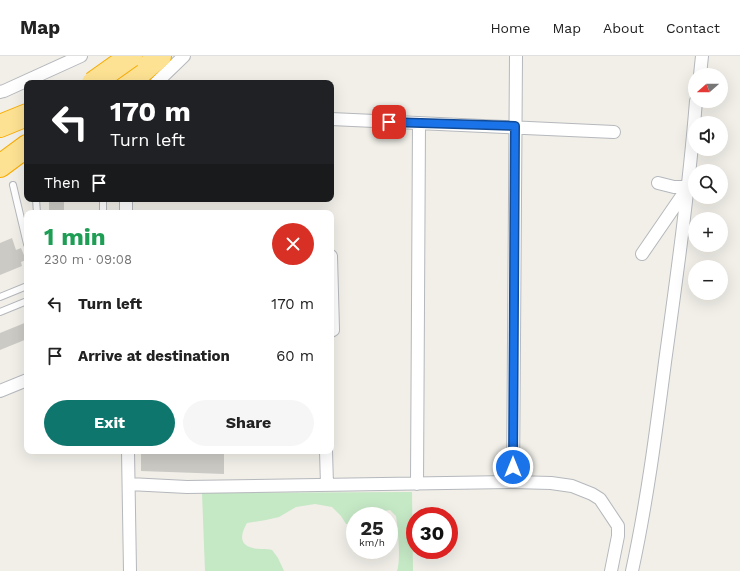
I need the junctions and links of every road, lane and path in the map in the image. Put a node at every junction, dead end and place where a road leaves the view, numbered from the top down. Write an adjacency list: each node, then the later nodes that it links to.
1 (81, 56): 9 (street)
2 (118, 56): 11 (street)
3 (131, 56): 10 (highway, bridge)
4 (160, 56): 12 (highway)
5 (184, 56): 13 (street)
6 (516, 56): 21 (street)
7 (702, 56): 8 (street)
8 (701, 68)
9 (28, 80)
10 (96, 80)
11 (121, 80)
12 (132, 80)
13 (159, 80)
14 (24, 82): 15 (street)
15 (0, 92)
16 (695, 108): 24 (street)
17 (24, 116): 20 (highway)
18 (334, 119): 19 (street)
19 (419, 123): 21 (street); 41 (street)
20 (0, 126)
21 (515, 126): 22 (street); 39 (street)
22 (614, 132)
23 (24, 148): 25 (highway)
24 (690, 164)
25 (0, 166)
26 (658, 183): 28 (street)
27 (13, 185): 29 (lane)
28 (688, 187): 30 (street); 45 (street)
29 (24, 231)
30 (642, 254)
31 (24, 287): 32 (lane)
32 (0, 297)
33 (24, 302): 34 (lane)
34 (0, 312)
35 (24, 381): 36 (street)
36 (0, 391)
37 (128, 454): 40 (street)
38 (326, 454): 42 (street)
39 (513, 482): 41 (street); 44 (street)
40 (129, 484): 42 (street); 43 (street)
41 (417, 484): 42 (street)
42 (326, 485)
43 (130, 571)
44 (611, 571)
45 (632, 571)

